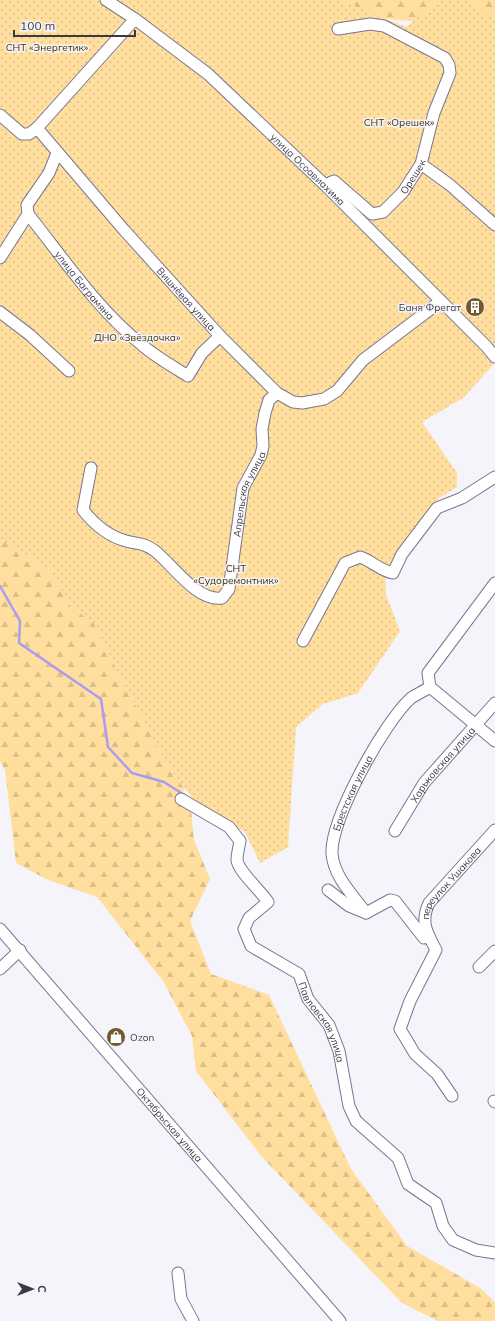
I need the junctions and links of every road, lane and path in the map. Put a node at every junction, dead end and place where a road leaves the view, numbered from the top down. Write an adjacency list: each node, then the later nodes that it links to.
1 (106, 0): 2 (street, улица Осоавиахима)
2 (135, 19): 5 (street); 8 (street, улица Осоавиахима)
3 (338, 29): 7 (street, Орешек)
4 (0, 115): 5 (street)
5 (37, 128): 6 (street, Вишнёвая улица)
6 (57, 153): 9 (street); 14 (street, Вишнёвая улица)
7 (421, 164): 8 (street, Орешек); 10 (street)
8 (325, 185): 12 (street, улица Осоавиахима)
9 (28, 214): 11 (street); 14 (street, улица Баграмяна)
10 (495, 225)
11 (0, 258)
12 (440, 301): 15 (street, улица Осоавиахима); 17 (street, Вишнёвая улица)
13 (0, 312): 16 (street)
14 (220, 336): 17 (street, Вишнёвая улица)
15 (495, 357)
16 (69, 371)
17 (277, 393): 18 (street, Апрельская улица)
18 (91, 468)
19 (495, 477): 21 (street)
20 (495, 583): 22 (street)
21 (303, 641)
22 (430, 687): 24 (street); 30 (street, Брестская улица)
23 (495, 703): 24 (street, Харьковская улица)
24 (477, 725): 25 (street); 28 (street, Харьковская улица)
25 (495, 741)
26 (181, 799): 38 (street, Павловская улица)
27 (495, 830): 32 (street, переулок Ушакова)
28 (395, 831)
29 (328, 890): 30 (street)
30 (366, 914): 32 (street)
31 (0, 929): 33 (street, Октябрьская улица)
32 (429, 936): 37 (street, переулок Ушакова)
33 (20, 950): 36 (street); 41 (street, Октябрьская улица)
34 (495, 951): 35 (street)
35 (479, 967)
36 (0, 969)
37 (452, 1096)
38 (495, 1253)
39 (178, 1273): 40 (street)
40 (194, 1321)
41 (340, 1321)

